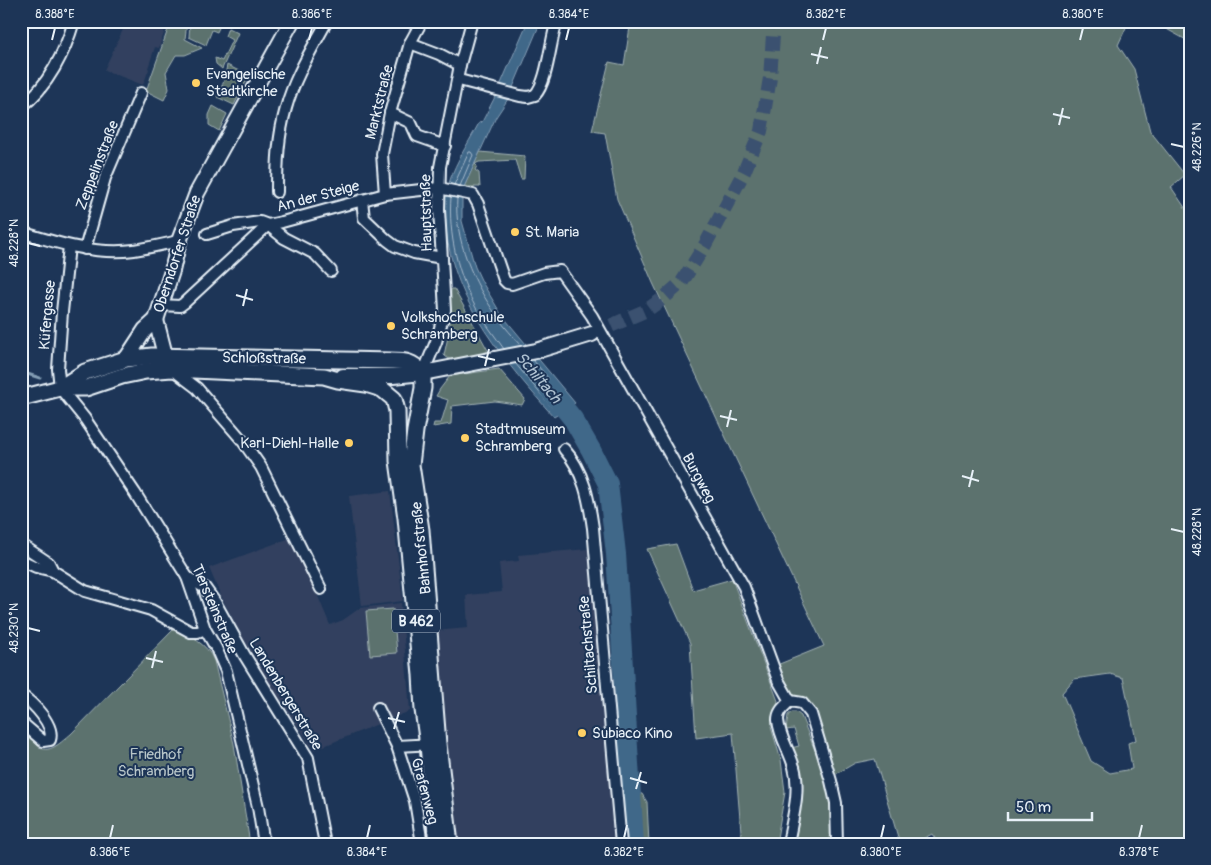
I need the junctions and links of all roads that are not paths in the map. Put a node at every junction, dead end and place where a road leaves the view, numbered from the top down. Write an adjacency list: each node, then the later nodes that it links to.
1 (74, 21): 11 (street)
2 (292, 21): 22 (main road, Oberndorfer Straße)
3 (327, 21): 15 (street)
4 (422, 21): 7 (street, Marktstraße)
5 (472, 21): 8 (street, Hauptstraße)
6 (557, 21): 9 (street)
7 (410, 43): 8 (street); 12 (street, Marktstraße)
8 (460, 65): 9 (street, Hauptstraße)
9 (458, 80): 13 (street, Hauptstraße)
10 (142, 93): 24 (street, Zeppelinstraße)
11 (21, 107)
12 (390, 113): 13 (street); 16 (street, Marktstraße)
13 (445, 146): 14 (street, Hauptstraße)
14 (442, 189): 16 (street, An der Steige); 17 (street, An der Steige); 25 (street, Hauptstraße)
15 (277, 192)
16 (385, 194): 18 (street, An der Steige)
17 (470, 194): 45 (street, Burgweg)
18 (362, 200): 19 (street, An der Steige); 25 (street)
19 (268, 225): 21 (street, An der Steige); 26 (street); 27 (street)
20 (21, 232): 23 (street)
21 (207, 234)
22 (180, 241): 24 (street); 27 (main road, Oberndorfer Straße)
23 (69, 246): 24 (street); 35 (street, Küfergasse)
24 (85, 249)
25 (442, 258): 33 (street, Hauptstraße)
26 (331, 271)
27 (160, 305): 28 (main road, Oberndorfer Straße)
28 (156, 320): 30 (main road); 31 (main road, Oberndorfer Straße)
29 (592, 334): 33 (main road, Schloßstraße)
30 (165, 355): 31 (main road, Schloßstraße / B 462); 32 (main road); 33 (main road, Schloßstraße / B 462)
31 (126, 359): 35 (main road, B 462)
32 (172, 369): 34 (main road, Schloßstraße / B 462); 35 (main road, B 462); 42 (street)
33 (423, 373): 34 (main road, Schloßstraße); 48 (main road, Bahnhofstraße / B 462)
34 (324, 376): 48 (main road, Bahnhofstraße / B 462)
35 (60, 388): 36 (main road, B 462); 41 (street, Tiersteinstraße)
36 (21, 398)
37 (564, 449): 55 (street, Schiltachstraße)
38 (23, 546): 39 (street); 40 (street)
39 (21, 559): 40 (street)
40 (53, 571): 43 (street)
41 (187, 577): 43 (street, Tiersteinstraße); 51 (street, Landenbergerstraße)
42 (321, 589)
43 (204, 629): 50 (street, Tiersteinstraße)
44 (21, 695): 47 (street)
45 (790, 701): 56 (street); 57 (street, Burgweg)
46 (378, 708): 49 (street, Grafenweg)
47 (21, 722)
48 (433, 744): 49 (street, Grafenweg); 53 (main road, Bahnhofstraße / B 462); 54 (main road, Bahnhofstraße / B 462)
49 (397, 746): 52 (street, Grafenweg)
50 (264, 844)
51 (325, 844)
52 (422, 844)
53 (437, 844)
54 (450, 844)
55 (621, 844)
56 (788, 844)
57 (837, 844)

